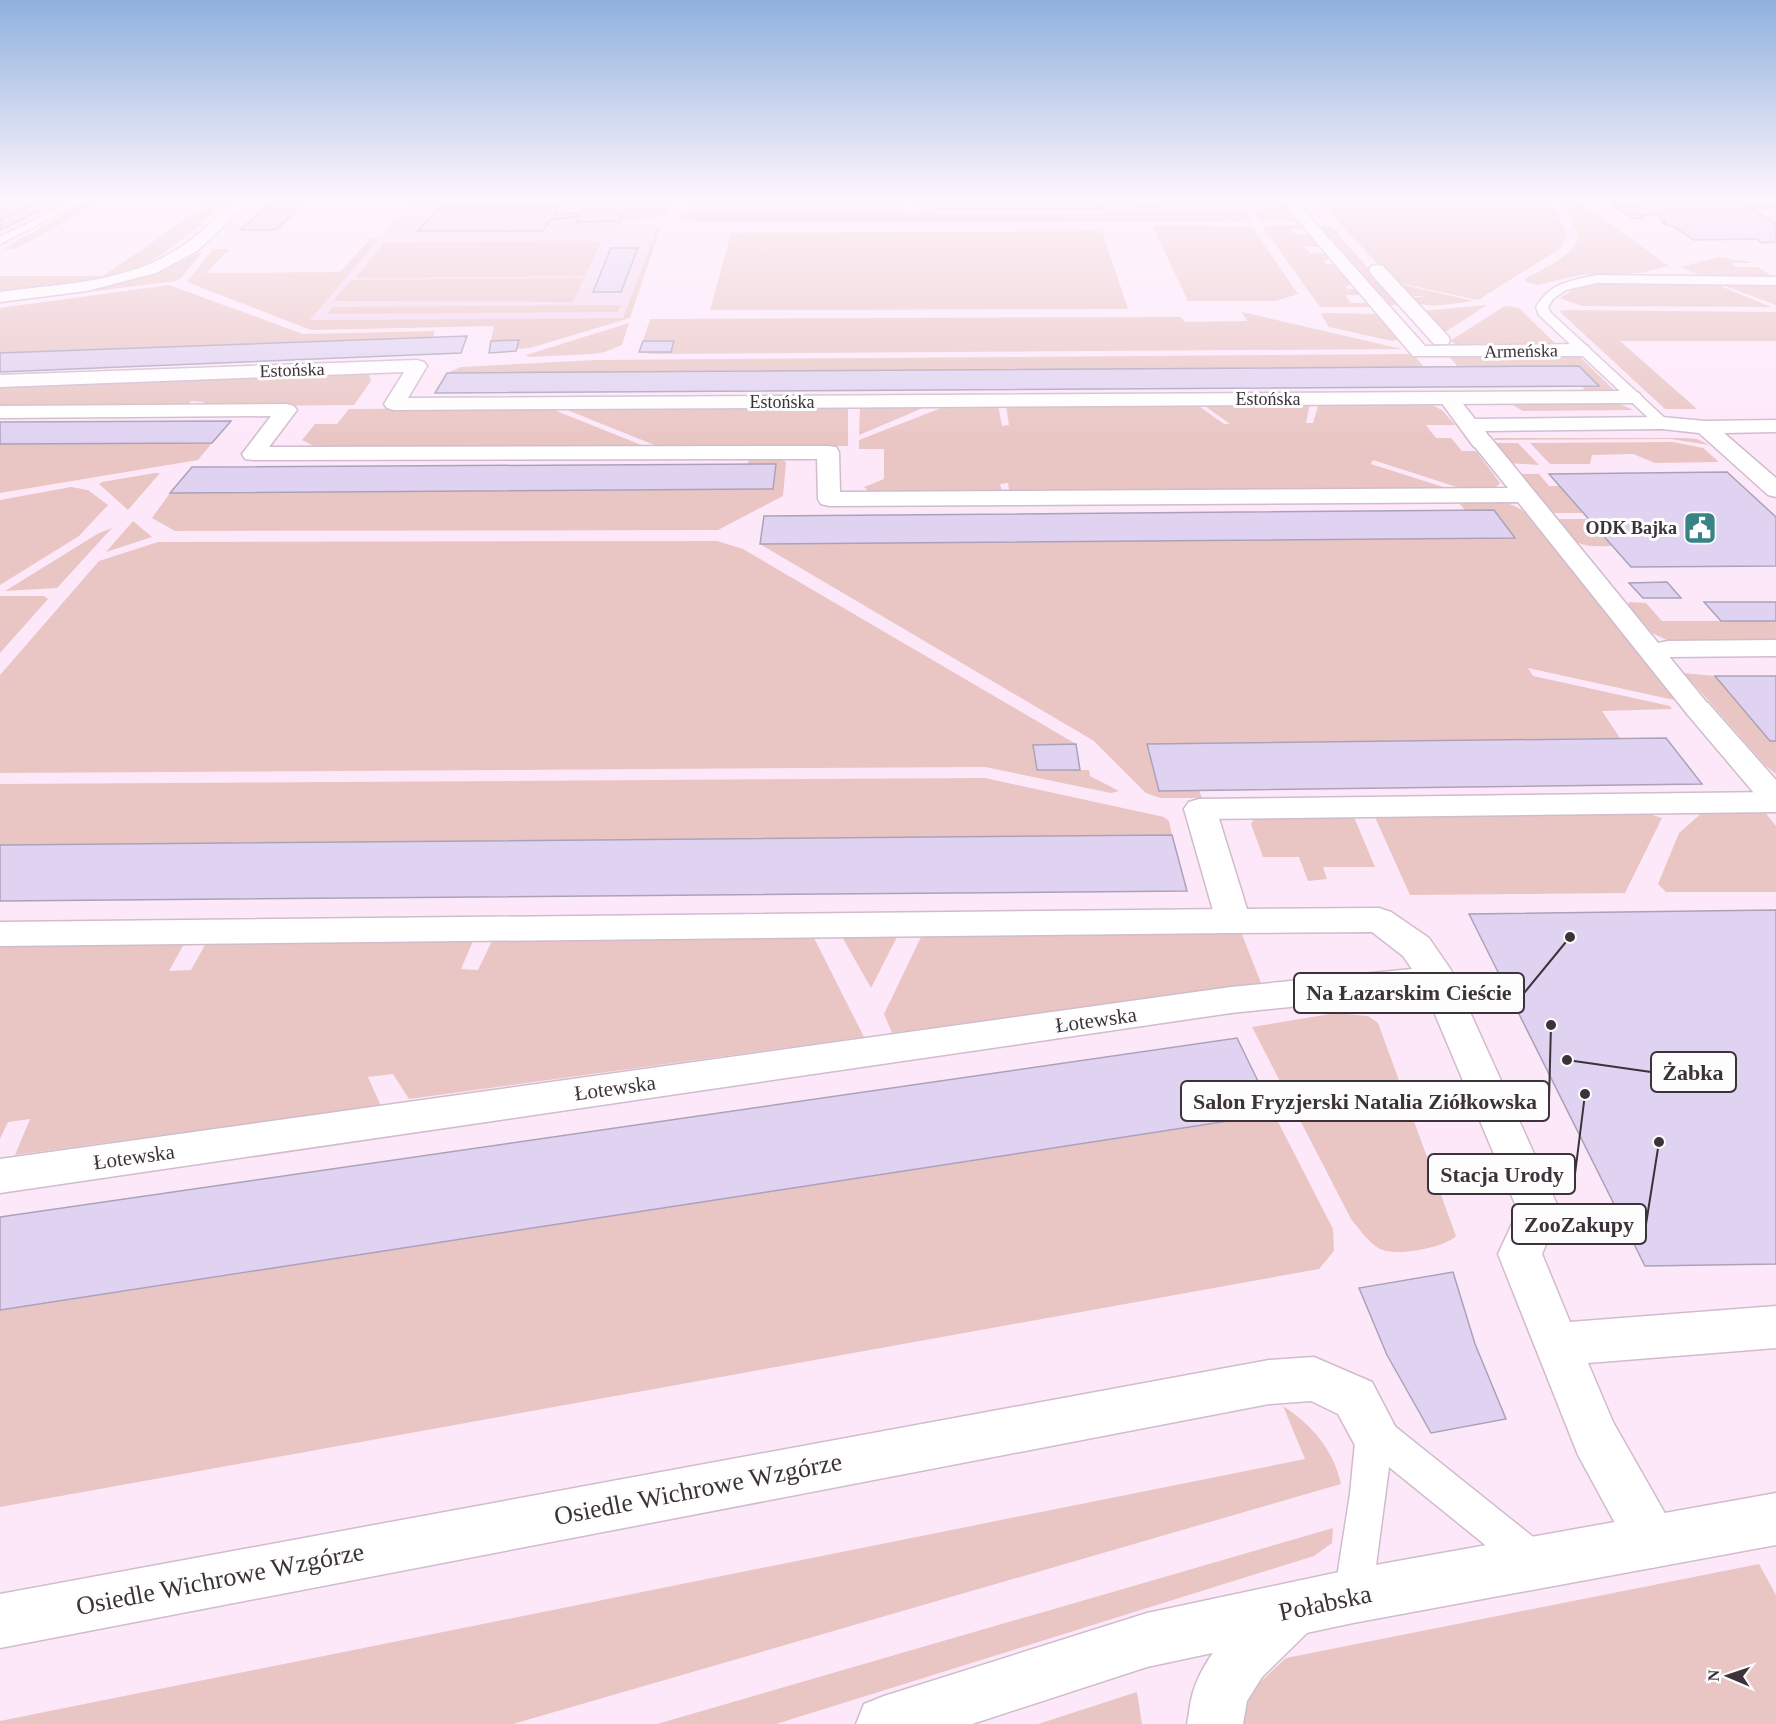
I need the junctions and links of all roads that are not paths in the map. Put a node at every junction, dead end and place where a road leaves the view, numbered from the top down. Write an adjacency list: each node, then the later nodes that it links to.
1 (120, 277): 5 (street)
2 (1355, 277): 7 (street, Armeńska)
3 (1384, 277): 6 (street)
4 (1776, 281): 7 (lane)
5 (0, 297)
6 (1441, 340)
7 (1581, 350): 9 (lane, Armeńska)
8 (0, 381): 10 (street, Estońska)
9 (1632, 397): 10 (street, Estońska); 13 (lane, Armeńska)
10 (1448, 398): 15 (street)
11 (0, 412): 17 (street, Estońska)
12 (1710, 422): 13 (street); 14 (street); 16 (street)
13 (1662, 423): 15 (street)
14 (1776, 426)
15 (1475, 433): 17 (street)
16 (1776, 490)
17 (1524, 495): 19 (street)
18 (1776, 648): 19 (street)
19 (1658, 649): 20 (street)
20 (1776, 801): 21 (street)
21 (1233, 921): 22 (street); 23 (street)
22 (0, 934)
23 (1438, 979): 24 (street, Łotewska); 26 (street)
24 (0, 1176)
25 (1776, 1327): 26 (street)
26 (1557, 1344): 29 (street)
27 (1374, 1432): 30 (lane); 31 (lane); 33 (street, Osiedle Wichrowe Wzgórze)
28 (1776, 1519): 29 (street, Połabska)
29 (1653, 1542): 30 (street, Połabska)
30 (1536, 1563): 31 (street, Połabska)
31 (1353, 1596): 32 (street, Połabska)
32 (1292, 1611): 34 (street, Połabska); 35 (street)
33 (0, 1621)
34 (884, 1724)
35 (1215, 1724)

